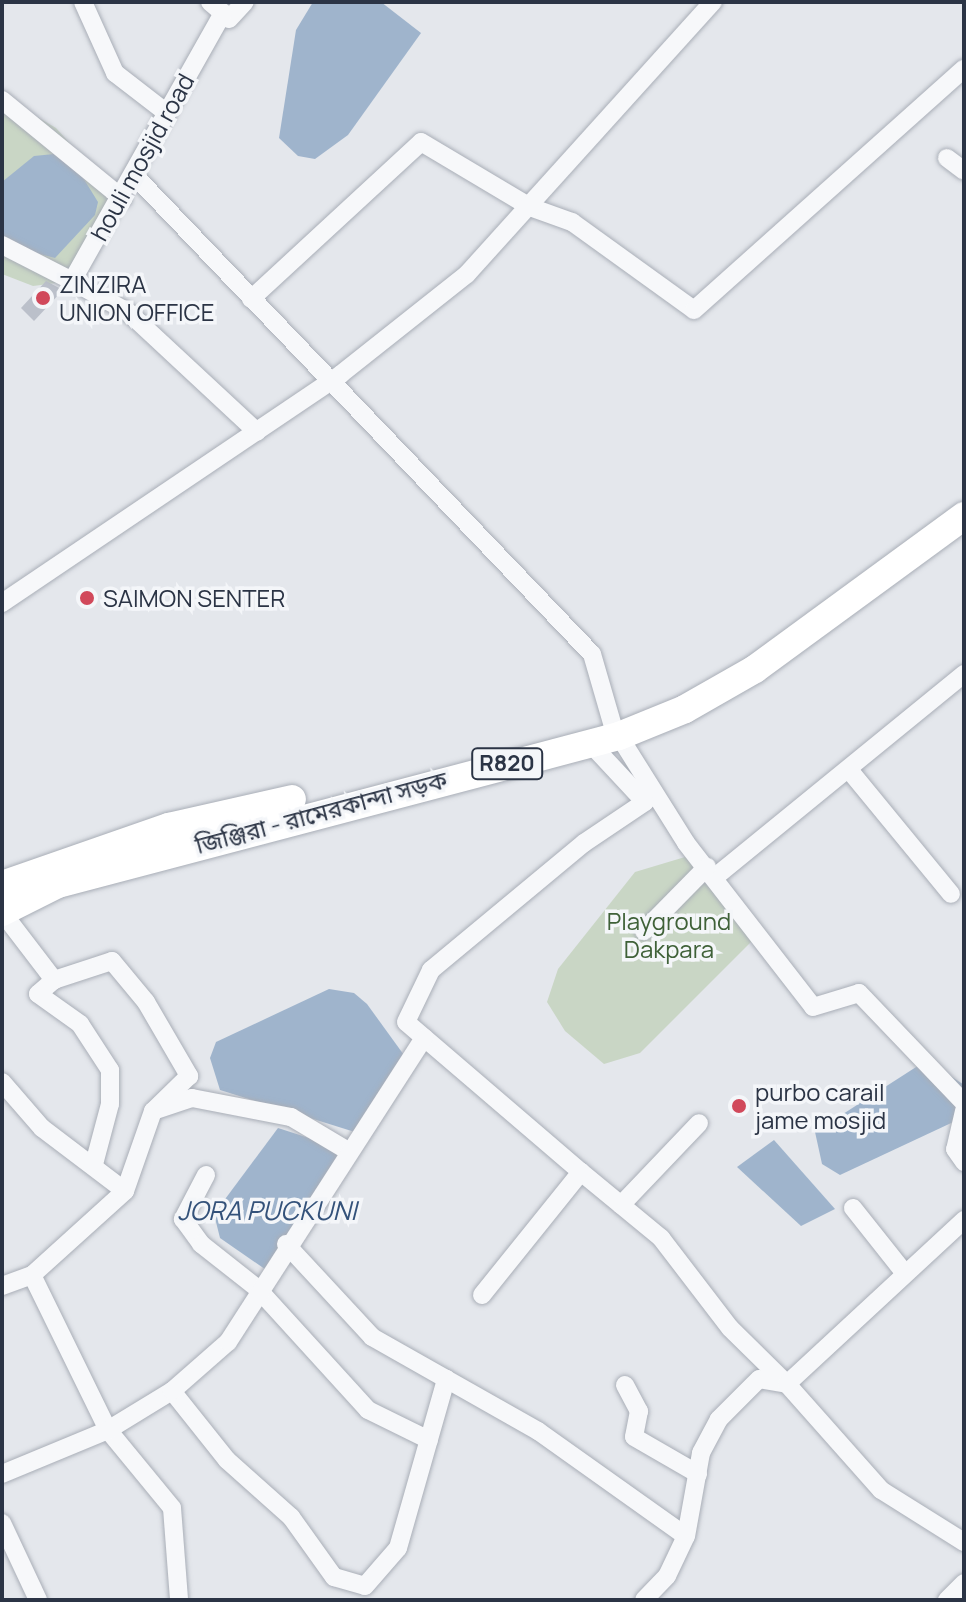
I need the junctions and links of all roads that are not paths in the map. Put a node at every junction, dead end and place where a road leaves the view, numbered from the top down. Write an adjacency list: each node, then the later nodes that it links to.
1 (83, 2): 7 (street)
2 (245, 2): 4 (street)
3 (713, 2): 12 (street)
4 (216, 8): 7 (street, houli mosjid road)
5 (964, 69): 12 (street)
6 (2, 100): 11 (street)
7 (167, 113): 10 (street, houli mosjid road)
8 (947, 158): 9 (street)
9 (964, 171)
10 (135, 176): 11 (street, houli mosjid road); 16 (street)
11 (123, 199): 15 (street, houli mosjid road)
12 (530, 207): 16 (street); 17 (street)
13 (8, 249): 14 (street); 15 (street)
14 (2, 268)
15 (72, 281): 18 (street)
16 (251, 299): 17 (street)
17 (329, 382): 18 (street); 23 (street)
18 (257, 432): 21 (street)
19 (964, 498): 23 (main road, জিঞ্জিরা - রামেরকান্দা সড়ক / R820)
20 (964, 516): 23 (main road, জিঞ্জিরা - রামেরকান্দা সড়ক / R820)
21 (2, 603)
22 (964, 674): 26 (street)
23 (615, 729): 24 (main road, জিঞ্জিরা - রামেরকান্দা সড়ক / R820); 25 (main road, জিঞ্জিরা - রামেরকান্দা সড়ক / R820); 27 (street)
24 (590, 743): 25 (main road, জিঞ্জিরা - রামেরকান্দা সড়ক / R820); 33 (street)
25 (518, 754): 28 (main road, জিঞ্জিরা - রামেরকান্দা সড়ক / R820); 30 (main road, জিঞ্জিরা - রামেরকান্দা সড়ক / R820)
26 (850, 771): 27 (street); 29 (street)
27 (711, 872): 31 (street); 35 (street)
28 (2, 885)
29 (951, 894)
30 (2, 912): 32 (street)
31 (644, 931)
32 (54, 980): 36 (street); 41 (street)
33 (424, 1038): 39 (street); 42 (street)
34 (2, 1082): 41 (street)
35 (964, 1103)
36 (153, 1111): 39 (street); 44 (street)
37 (964, 1111): 40 (street)
38 (699, 1123): 45 (street)
39 (348, 1151): 48 (street)
40 (964, 1162)
41 (94, 1164): 44 (street)
42 (581, 1172): 45 (street); 53 (street)
43 (206, 1175): 52 (street)
44 (125, 1191): 50 (street)
45 (621, 1205): 55 (street)
46 (853, 1208): 49 (street)
47 (964, 1220): 49 (street)
48 (286, 1244): 52 (street); 54 (street)
49 (903, 1271): 55 (street)
50 (32, 1275): 51 (street); 58 (street)
51 (2, 1286)
52 (257, 1288): 57 (street); 59 (street)
53 (482, 1295)
54 (446, 1379): 59 (street); 63 (street)
55 (787, 1384): 61 (street); 64 (street)
56 (625, 1385): 61 (street)
57 (172, 1391): 58 (street); 59 (street)
58 (108, 1430): 60 (street); 68 (street)
59 (429, 1440)
60 (2, 1474)
61 (698, 1474): 63 (street)
62 (2, 1523): 67 (street)
63 (686, 1536): 66 (street)
64 (964, 1542)
65 (964, 1583): 69 (street)
66 (640, 1599)
67 (38, 1600)
68 (179, 1600)
69 (947, 1600)

